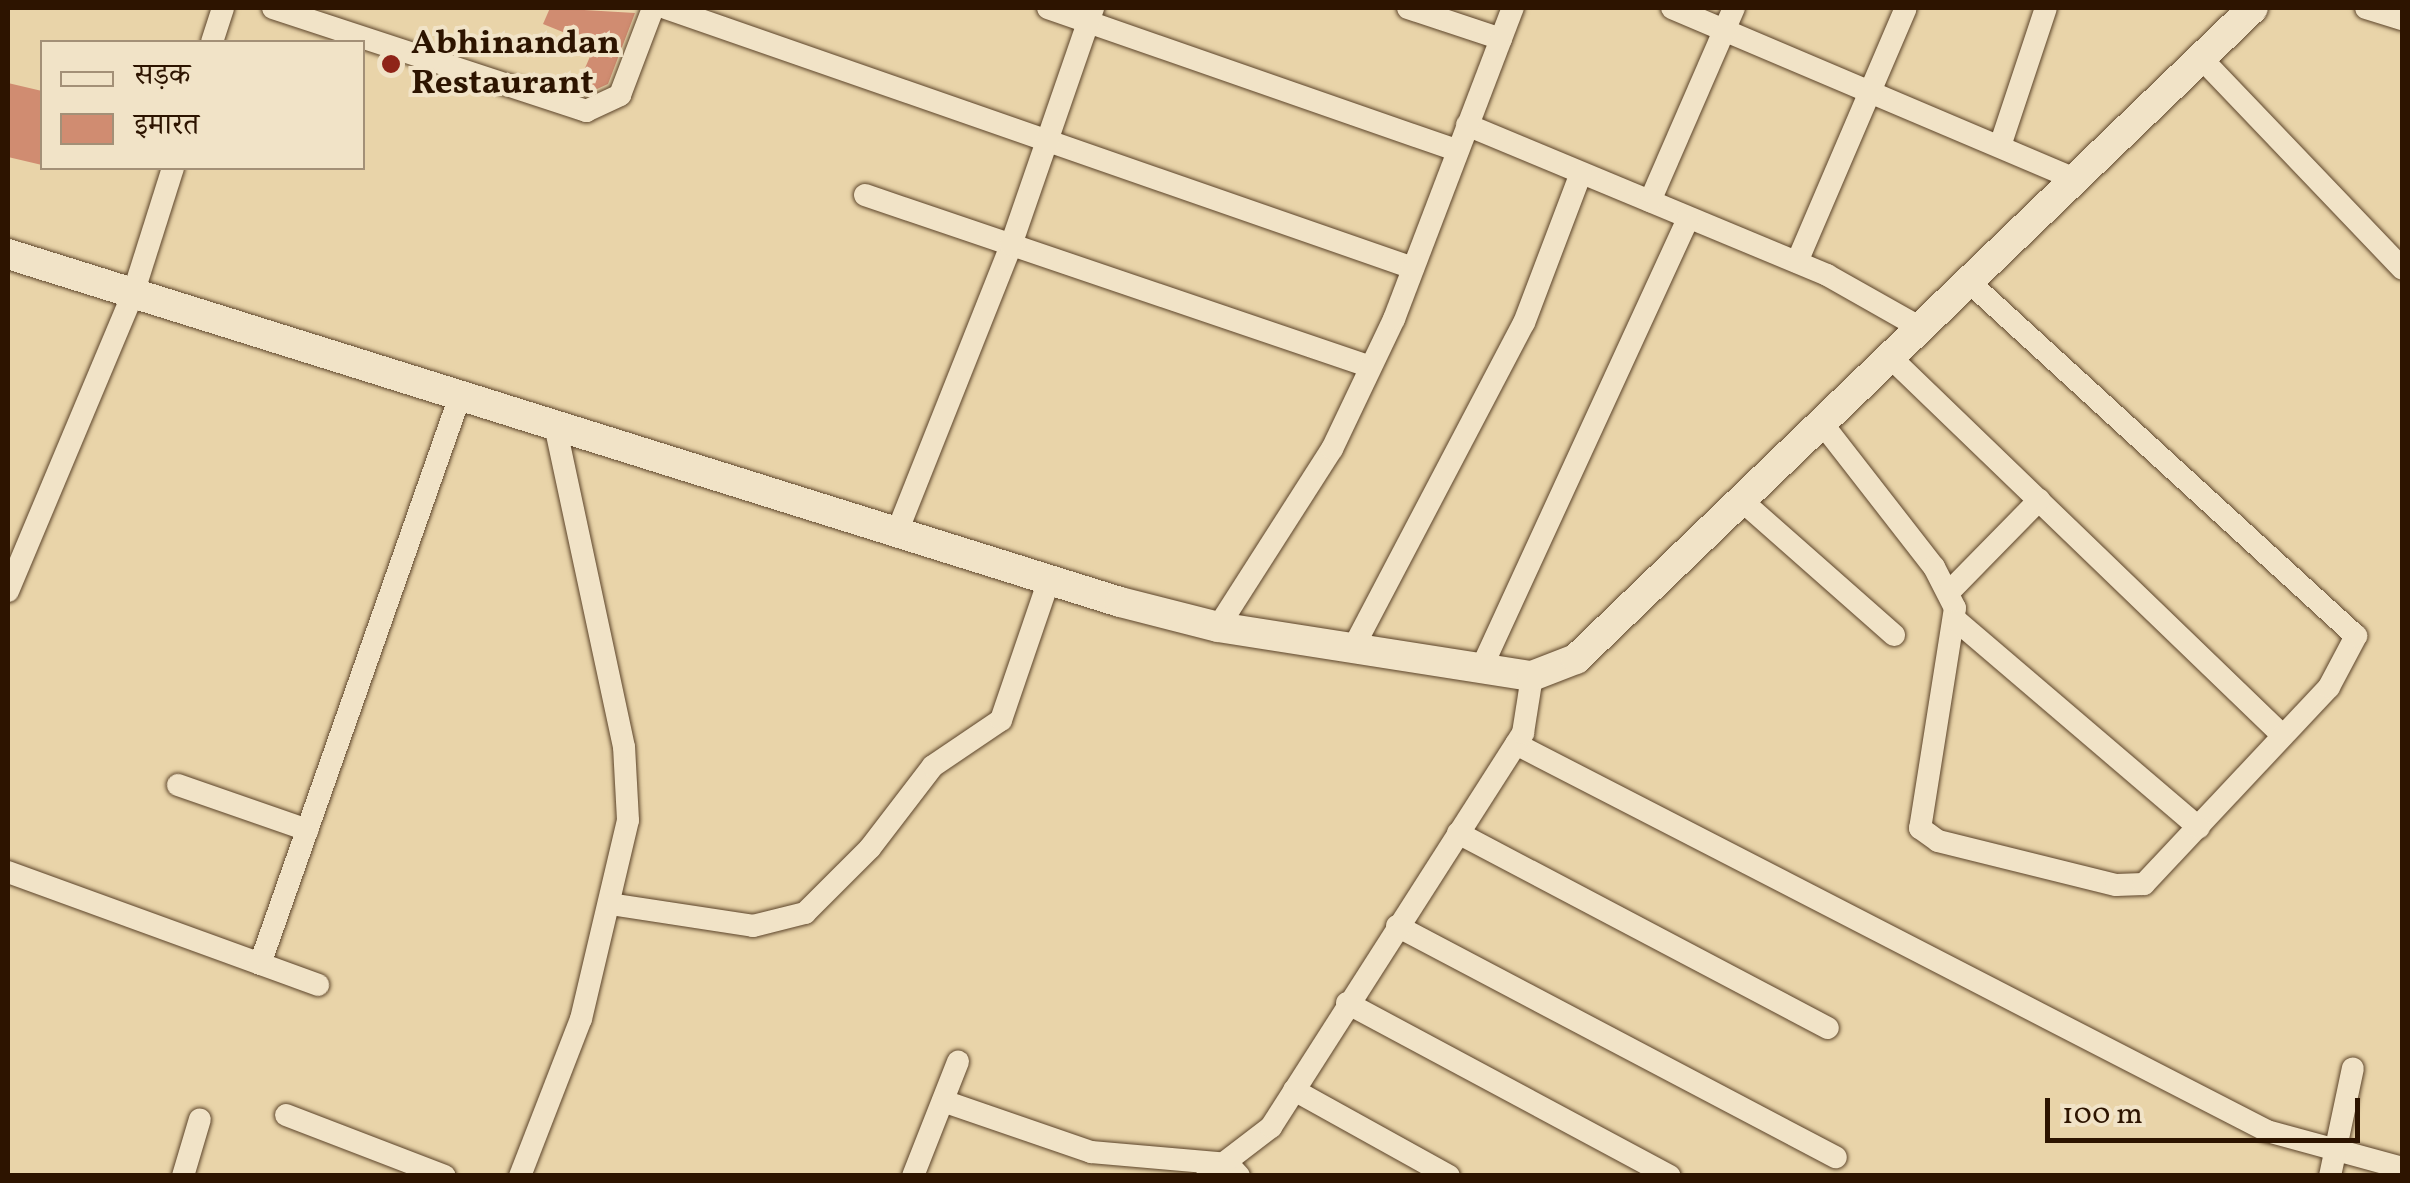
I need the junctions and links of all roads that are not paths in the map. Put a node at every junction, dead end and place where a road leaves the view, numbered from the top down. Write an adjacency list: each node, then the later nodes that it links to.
1 (223, 8): 17 (street)
2 (273, 8): 3 (street)
3 (653, 8)
4 (666, 8): 21 (street)
5 (1048, 8): 13 (street)
6 (1513, 8): 16 (street)
7 (1672, 8): 14 (street)
8 (1906, 8): 19 (street)
9 (2046, 8): 22 (street)
10 (2253, 8): 18 (street)
11 (2366, 8): 15 (street)
12 (1422, 10): 16 (street)
13 (1090, 14): 21 (street); 23 (street)
14 (1730, 18): 19 (street); 28 (street)
15 (2402, 19)
16 (1501, 39): 20 (street)
17 (213, 40)
18 (2201, 58): 26 (street); 34 (street)
19 (1871, 90): 22 (street); 32 (street)
20 (1468, 125): 23 (street); 25 (street)
21 (1048, 140): 30 (street); 33 (street)
22 (2000, 146): 26 (street)
23 (1458, 151): 33 (street)
24 (172, 170): 36 (street)
25 (1581, 172): 28 (street); 52 (street)
26 (2074, 179): 35 (street)
27 (864, 195): 30 (street)
28 (1650, 201): 29 (street)
29 (1688, 218): 32 (street); 53 (street)
30 (1012, 244): 39 (street); 45 (street)
31 (8, 254): 36 (street)
32 (1796, 262): 37 (street)
33 (1414, 268): 39 (street)
34 (2402, 268)
35 (1968, 281): 37 (street); 55 (street)
36 (134, 294): 40 (street); 47 (street)
37 (1919, 327): 38 (street)
38 (1889, 356): 41 (street); 44 (street)
39 (1371, 367): 50 (street)
40 (460, 396): 42 (street); 59 (street)
41 (1821, 422): 43 (street); 48 (street)
42 (555, 426): 45 (street); 62 (street)
43 (1741, 500): 51 (street); 54 (street)
44 (2039, 500): 48 (street); 55 (street)
45 (897, 532): 46 (street)
46 (1049, 580): 50 (street); 62 (street)
47 (8, 591)
48 (1949, 592): 49 (street)
49 (1957, 621): 58 (street); 58 (street)
50 (1218, 628): 52 (street)
51 (1894, 635)
52 (1352, 650): 53 (street)
53 (1480, 671): 54 (street)
54 (1532, 676): 56 (street)
55 (2284, 736): 58 (street)
56 (1516, 744): 60 (street); 75 (street)
57 (178, 785): 59 (street)
58 (2199, 828)
59 (307, 830): 64 (street)
60 (1458, 833): 63 (street); 67 (street)
61 (8, 872): 64 (street)
62 (610, 904): 80 (street)
63 (1397, 926): 66 (street); 74 (street)
64 (260, 964): 65 (street)
65 (318, 984)
66 (1347, 1003): 70 (street); 84 (street)
67 (1828, 1028)
68 (958, 1062): 71 (street)
69 (2354, 1068): 75 (street)
70 (1294, 1090): 77 (street); 83 (street)
71 (943, 1101): 77 (street); 81 (street)
72 (286, 1115): 79 (street)
73 (200, 1120): 78 (street)
74 (1836, 1158)
75 (2332, 1165): 76 (street)
76 (2402, 1168)
77 (1234, 1170): 82 (street)
78 (183, 1176)
79 (445, 1176)
80 (520, 1176)
81 (913, 1176)
82 (1206, 1176)
83 (1449, 1176)
84 (1669, 1176)

